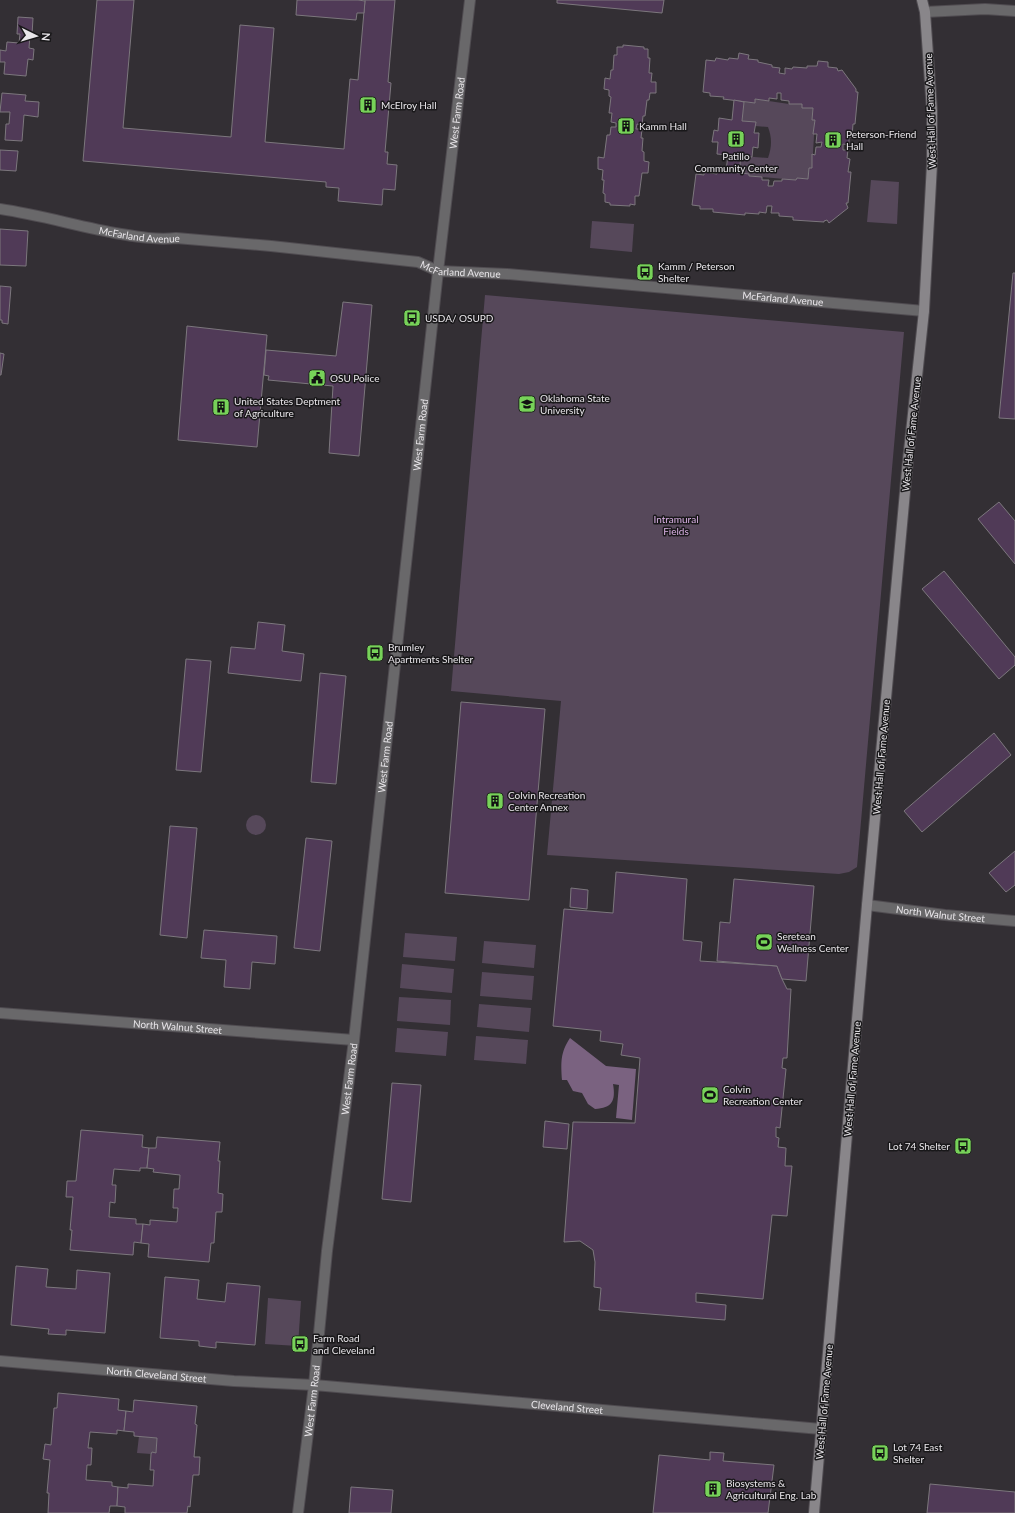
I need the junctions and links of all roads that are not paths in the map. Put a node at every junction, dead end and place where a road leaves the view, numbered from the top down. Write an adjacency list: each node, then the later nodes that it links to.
1 (470, 0): 6 (street, West Farm Road)
2 (922, 0): 4 (main road, West Hall of Fame Avenue)
3 (1015, 11): 4 (street)
4 (925, 12): 7 (main road, West Hall of Fame Avenue)
5 (0, 209): 6 (street, McFarland Avenue)
6 (438, 271): 7 (street, McFarland Avenue); 11 (street, West Farm Road)
7 (924, 311): 8 (main road, West Hall of Fame Avenue)
8 (867, 905): 9 (street, North Walnut Street); 14 (main road, West Hall of Fame Avenue)
9 (1015, 921)
10 (0, 1013): 11 (street, North Walnut Street)
11 (354, 1040): 13 (street, West Farm Road)
12 (0, 1362): 13 (street, North Cleveland Street)
13 (314, 1385): 14 (street, Cleveland Street); 15 (street, West Farm Road)
14 (821, 1429): 16 (main road, West Hall of Fame Avenue)
15 (298, 1513)
16 (814, 1513)

